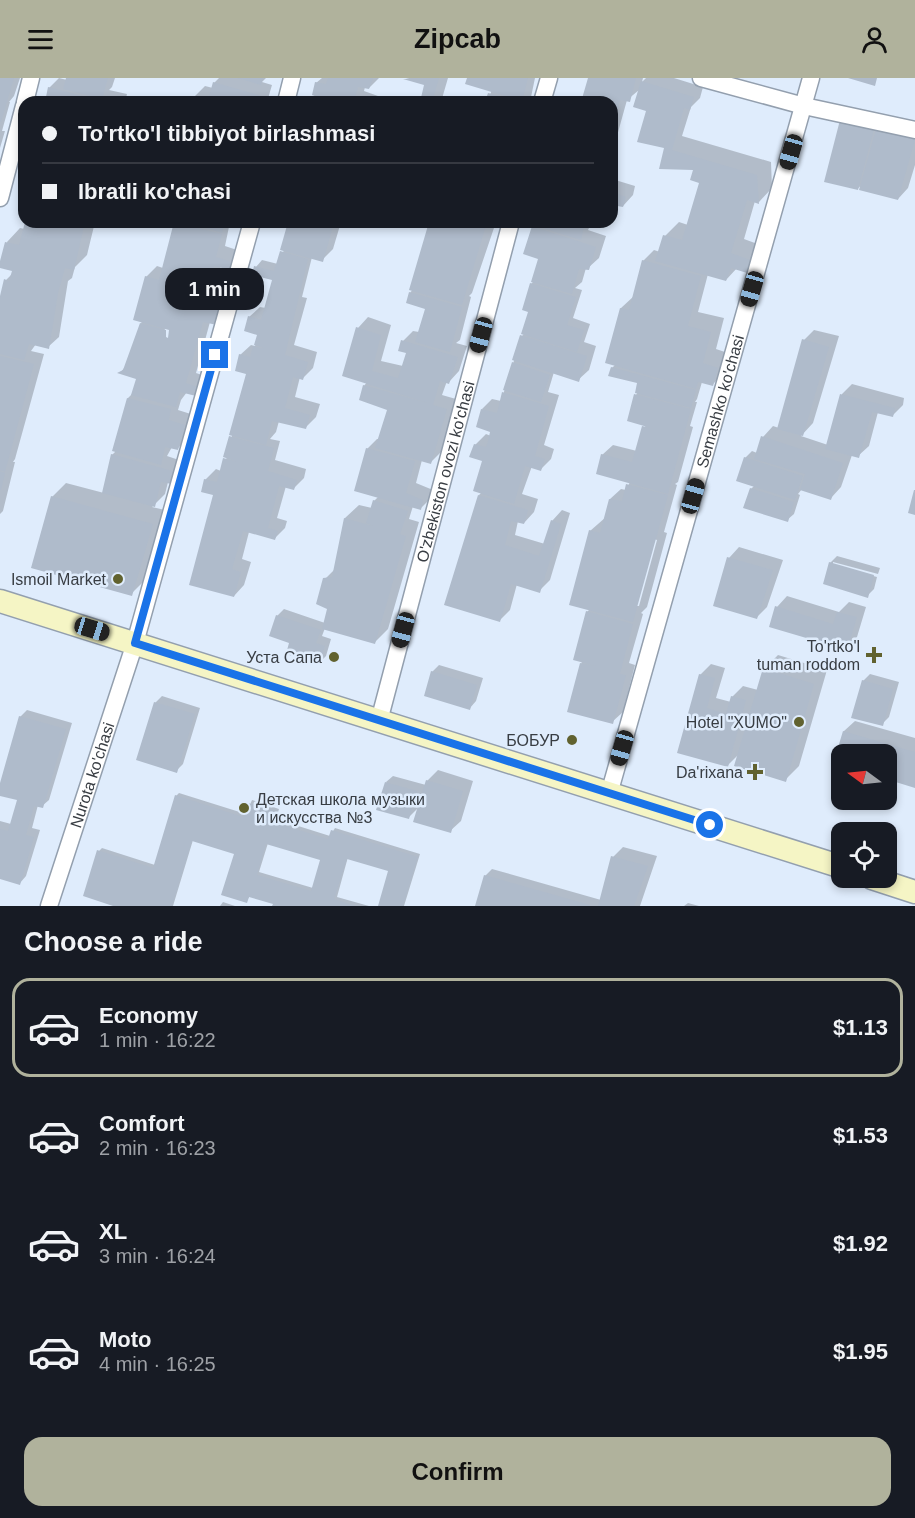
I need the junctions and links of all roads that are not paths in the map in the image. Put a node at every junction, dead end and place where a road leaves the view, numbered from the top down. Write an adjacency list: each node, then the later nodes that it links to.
1 (31, 78): 6 (street)
2 (292, 78): 7 (street)
3 (549, 78): 8 (street)
4 (701, 78): 9 (street)
5 (811, 78): 9 (street, Semashko ko'chasi)
6 (27, 96)
7 (288, 96)
8 (544, 96)
9 (804, 106): 11 (street); 18 (street, Semashko ko'chasi)
10 (18, 130): 12 (street)
11 (915, 130)
12 (0, 198)
13 (250, 228): 16 (street, Nurota ko'chasi)
14 (509, 228): 17 (street, O'zbekiston ovozi ko'chasi)
15 (0, 601): 16 (main road)
16 (135, 643): 17 (main road); 22 (street, Nurota ko'chasi)
17 (379, 721): 18 (main road)
18 (609, 794): 19 (main road)
19 (831, 864)
20 (897, 886): 21 (main road)
21 (915, 892)
22 (49, 906)

